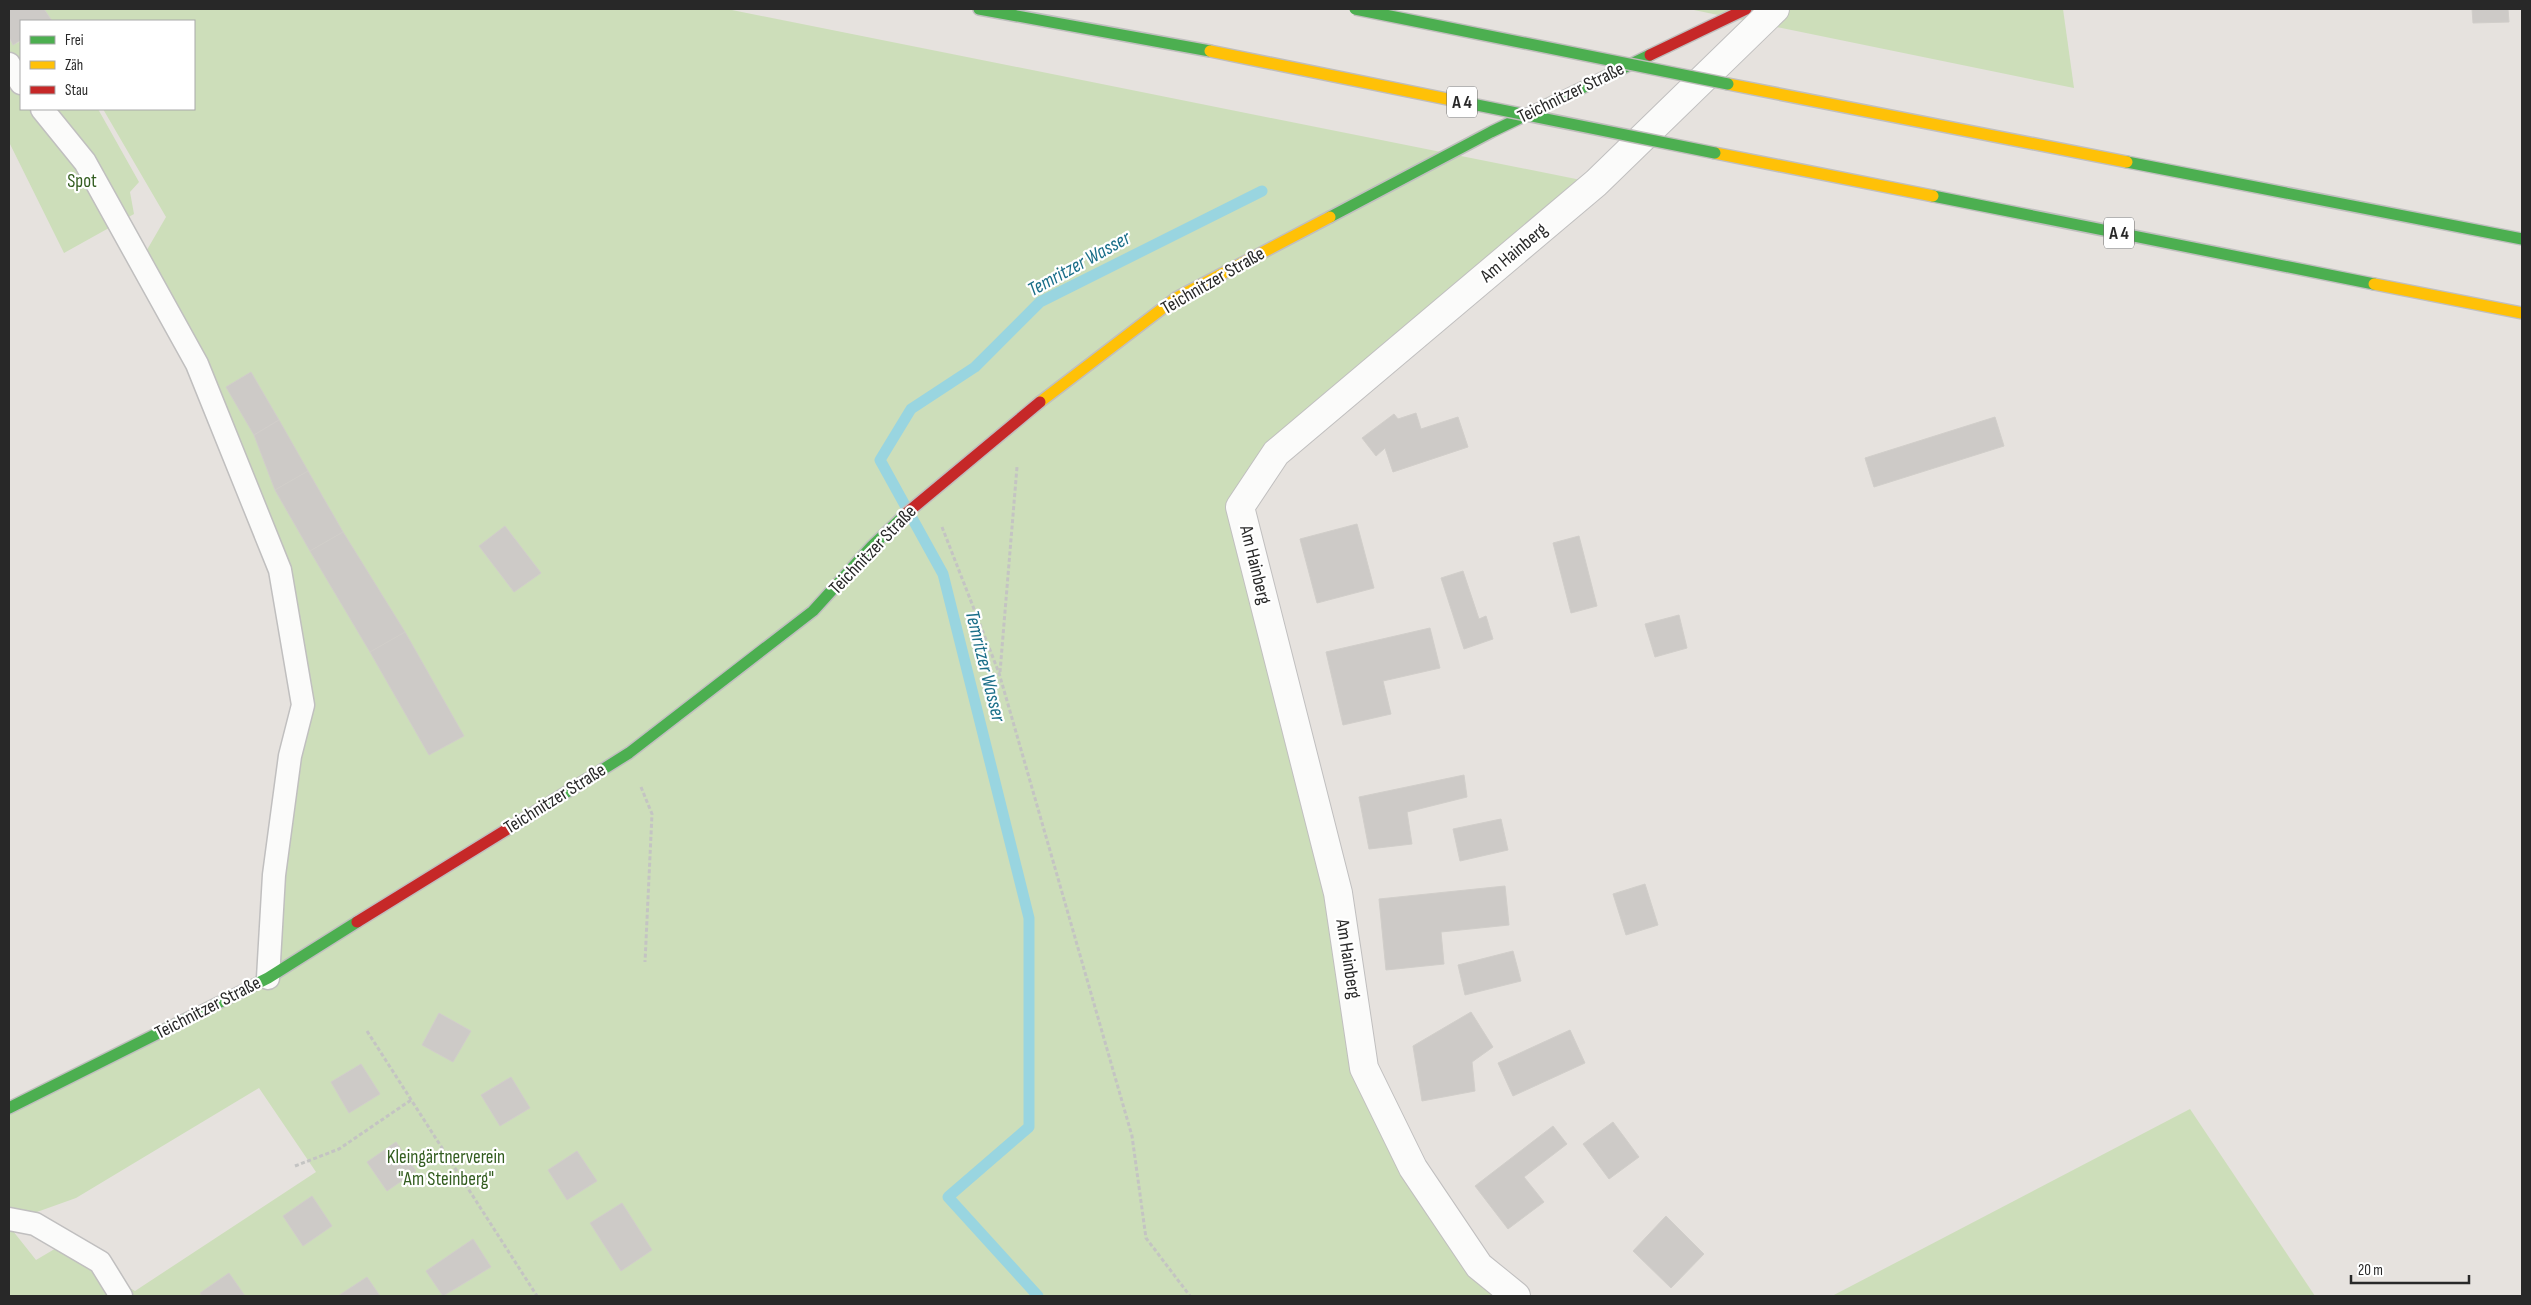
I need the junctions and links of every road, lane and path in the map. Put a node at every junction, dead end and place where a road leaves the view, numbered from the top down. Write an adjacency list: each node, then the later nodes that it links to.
1 (979, 9): 9 (main road, A 4, bridge)
2 (1354, 9): 8 (main road, bridge)
3 (1746, 9): 10 (main road, Teichnitzer Straße)
4 (1775, 9): 24 (street, Am Hainberg)
5 (9, 64): 6 (lane)
6 (20, 81)
7 (43, 110): 15 (lane)
8 (2522, 239)
9 (2522, 313)
10 (1021, 416): 11 (main road, Teichnitzer Straße); 12 (path)
11 (928, 494): 12 (path); 13 (main road, Teichnitzer Straße)
12 (1000, 673): 23 (path)
13 (629, 753): 14 (path); 15 (main road, Teichnitzer Straße)
14 (645, 962)
15 (268, 978): 18 (main road, Teichnitzer Straße)
16 (368, 1031): 17 (path)
17 (411, 1099): 19 (path); 22 (path)
18 (9, 1108)
19 (295, 1166)
20 (9, 1219): 21 (lane)
21 (121, 1296)
22 (537, 1296)
23 (1190, 1296)
24 (1516, 1296)

